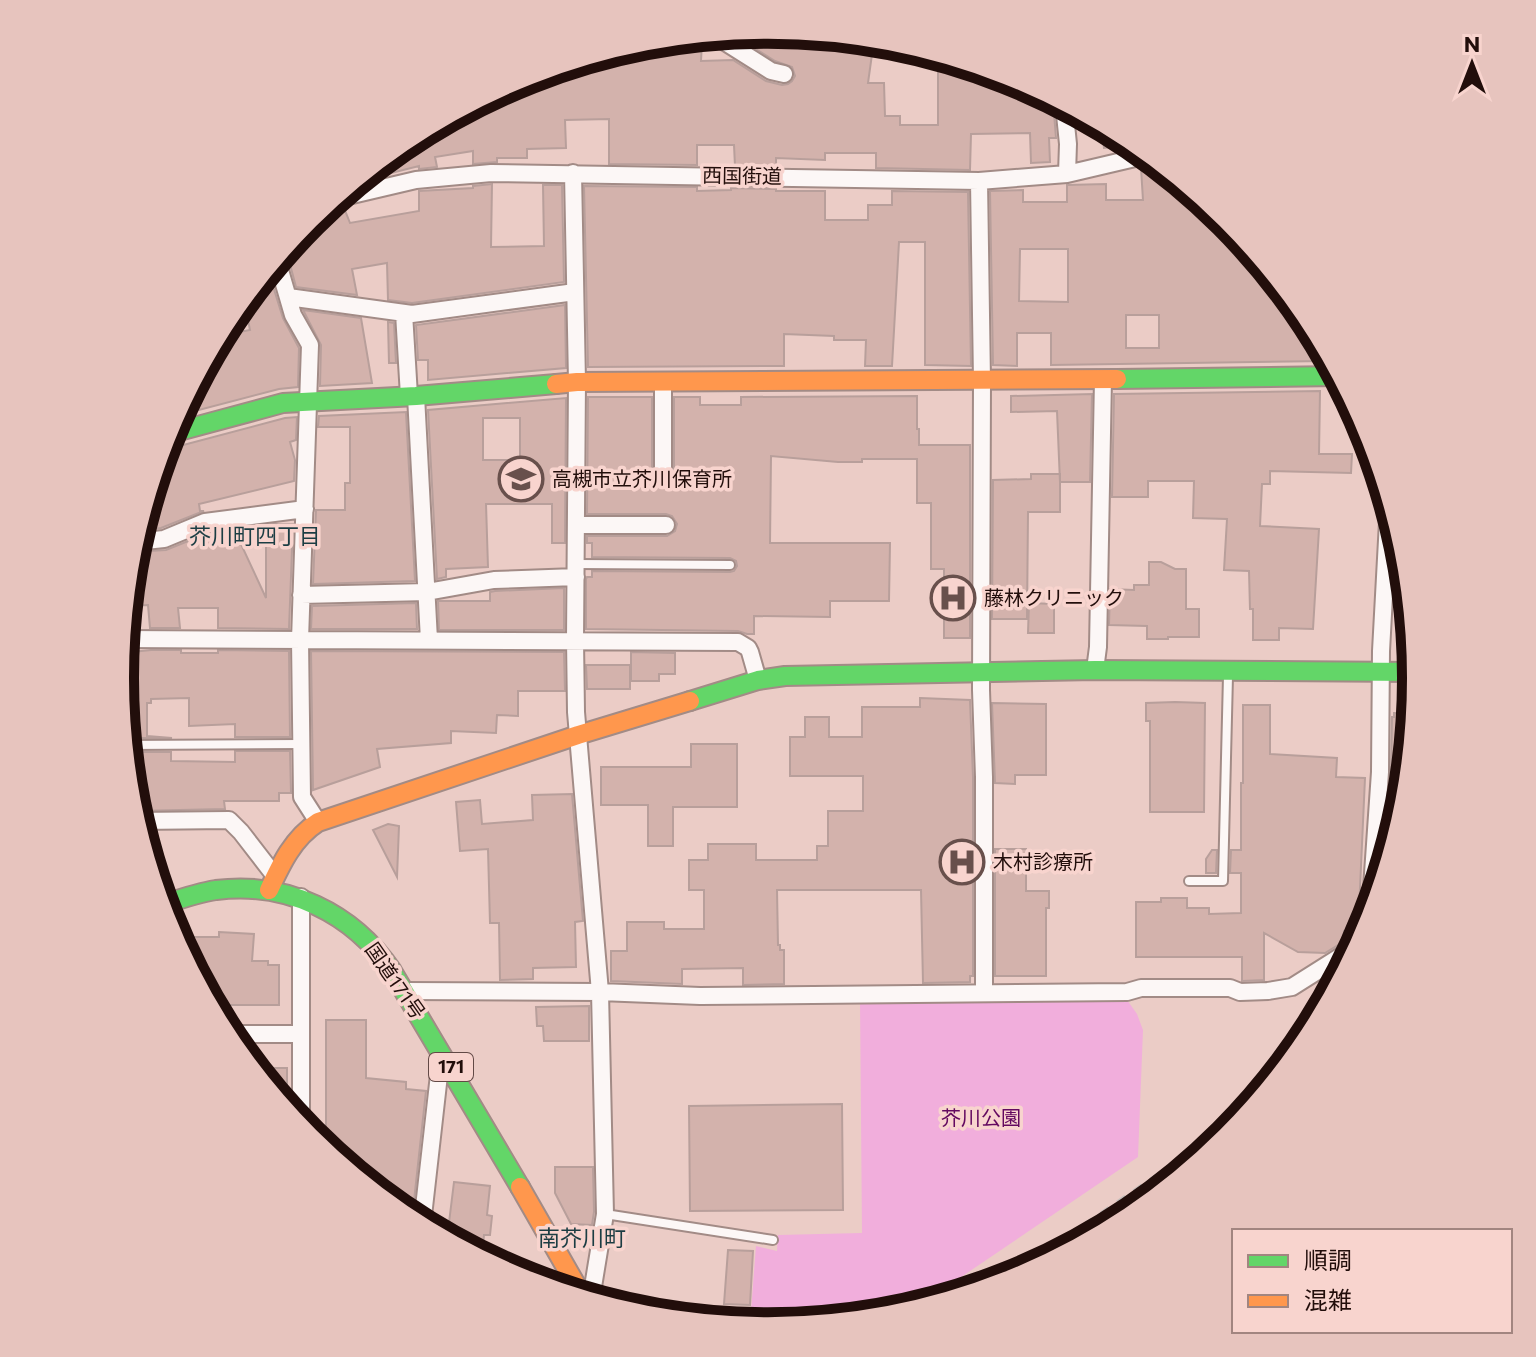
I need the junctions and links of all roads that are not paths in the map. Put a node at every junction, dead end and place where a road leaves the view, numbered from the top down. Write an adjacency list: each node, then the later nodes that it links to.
1 (730, 45): 2 (street)
2 (784, 74)
3 (1065, 118): 6 (street)
4 (1132, 159): 6 (street, 西国街道)
5 (573, 173): 7 (street, 西国街道); 8 (street, 西国街道); 10 (street)
6 (1067, 174): 7 (street, 西国街道)
7 (979, 181): 15 (street)
8 (360, 193)
9 (281, 273): 11 (street)
10 (575, 292): 12 (street); 16 (street)
11 (288, 297): 12 (street); 19 (street)
12 (404, 313): 18 (street)
13 (1325, 376): 14 (main road)
14 (1103, 379): 15 (main road); 35 (street)
15 (982, 381): 17 (main road); 37 (street)
16 (577, 382): 17 (main road); 18 (main road); 23 (street)
17 (663, 382): 21 (street)
18 (413, 396): 19 (main road); 29 (street)
19 (309, 401): 20 (main road); 22 (street)
20 (185, 429)
21 (663, 473)
22 (305, 509): 25 (street); 30 (street)
23 (577, 525): 24 (street); 28 (street)
24 (666, 525)
25 (149, 541)
26 (1387, 541): 38 (street)
27 (730, 565): 28 (lane)
28 (576, 571): 29 (street); 34 (street)
29 (427, 592): 30 (street); 33 (street)
30 (301, 595): 32 (street)
31 (135, 639): 32 (street)
32 (300, 640): 33 (street); 42 (street)
33 (429, 640): 34 (street)
34 (575, 640): 40 (street); 41 (street)
35 (1095, 670): 36 (main road); 37 (main road)
36 (1228, 671): 38 (main road); 47 (lane)
37 (982, 672): 40 (main road); 54 (street)
38 (1380, 672): 39 (main road); 46 (street)
39 (1402, 672)
40 (758, 680): 41 (main road)
41 (578, 735): 45 (main road); 53 (street)
42 (301, 744): 43 (lane); 45 (street)
43 (137, 745)
44 (150, 821): 48 (street)
45 (318, 822): 48 (main road)
46 (1373, 868)
47 (1189, 881)
48 (272, 883): 49 (main road, 国道171号 / 171); 50 (main road, 国道171号 / 171)
49 (301, 897): 52 (main road, 国道171号 / 171); 56 (street)
50 (174, 901)
51 (1337, 958): 54 (street)
52 (405, 991): 53 (street); 57 (main road, 国道171号 / 171)
53 (600, 992): 54 (street); 60 (street)
54 (984, 993)
55 (242, 1034): 56 (street)
56 (301, 1034): 58 (street)
57 (442, 1052): 59 (street); 62 (main road, 国道171号 / 171)
58 (301, 1108)
59 (424, 1211)
60 (605, 1214): 61 (lane); 63 (street)
61 (773, 1240)
62 (574, 1282)
63 (593, 1288)

